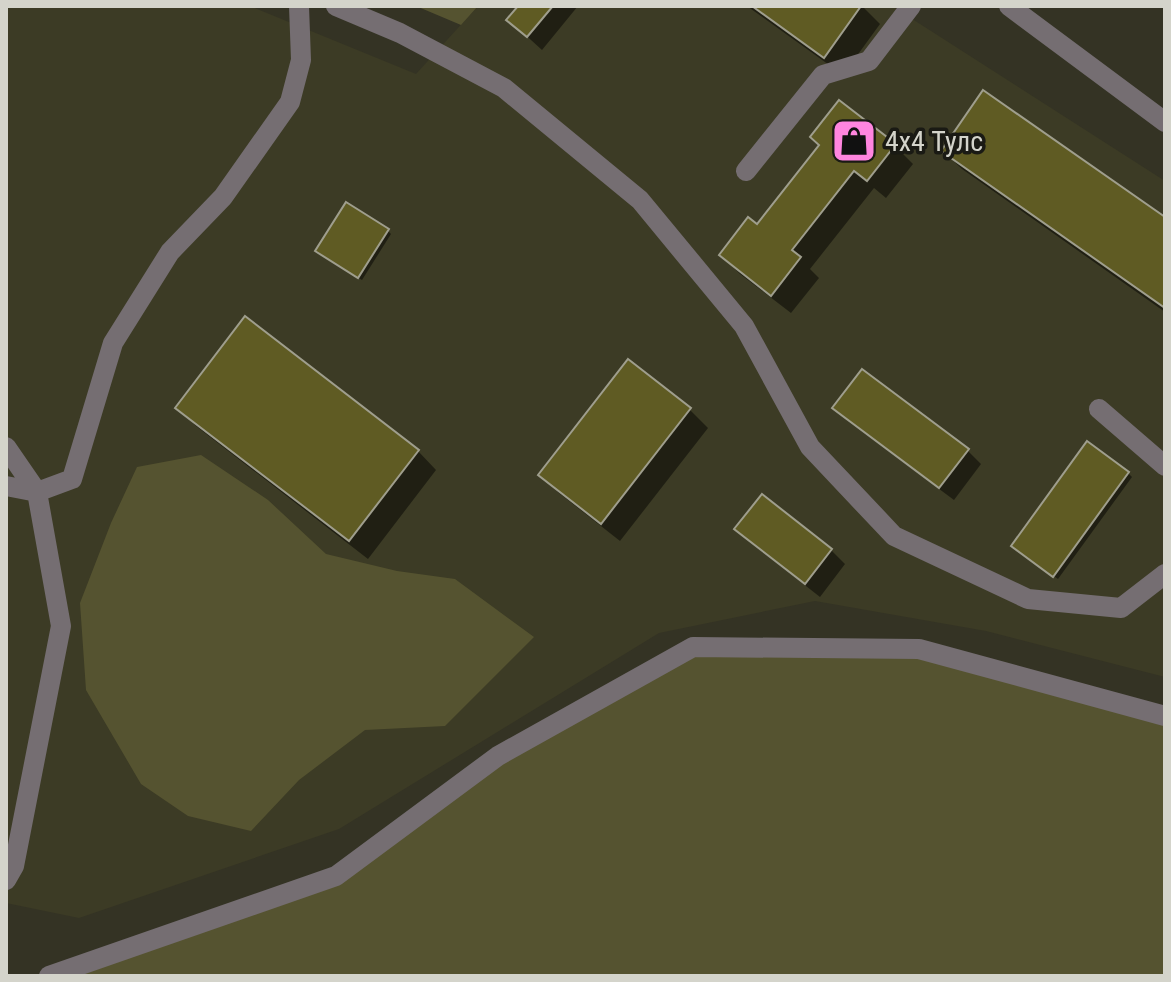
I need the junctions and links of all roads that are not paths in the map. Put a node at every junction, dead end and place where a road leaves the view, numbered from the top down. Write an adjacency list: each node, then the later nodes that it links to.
1 (299, 6): 11 (street)
2 (336, 6): 12 (street)
3 (911, 6): 6 (street)
4 (1009, 6): 5 (street)
5 (1165, 122)
6 (746, 171)
7 (1099, 409): 9 (street)
8 (6, 447): 11 (street)
9 (1165, 466)
10 (6, 486): 11 (street)
11 (37, 492): 14 (street)
12 (1165, 574)
13 (1165, 716): 15 (street)
14 (6, 880)
15 (49, 976)

